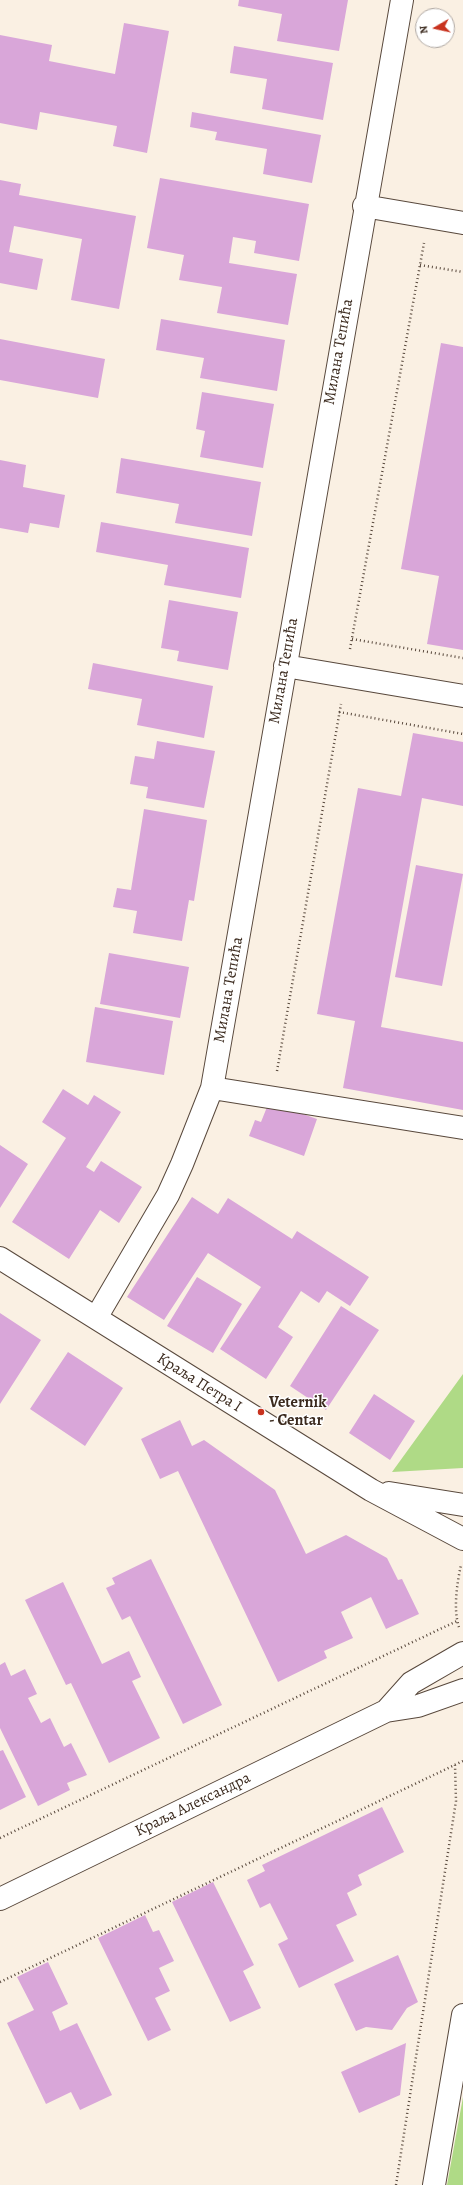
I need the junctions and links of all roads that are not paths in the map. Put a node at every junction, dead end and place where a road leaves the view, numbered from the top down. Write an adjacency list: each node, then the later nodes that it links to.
1 (402, 0): 2 (street, Милана Тепића)
2 (364, 206): 3 (street); 4 (street, Милана Тепића)
3 (463, 223)
4 (285, 666): 5 (street); 6 (street, Милана Тепића)
5 (463, 696)
6 (212, 1088): 7 (street); 9 (street, Милана Тепића)
7 (463, 1128)
8 (0, 1258): 9 (street, Краља Петра I)
9 (96, 1318): 10 (street, Краља Петра I)
10 (370, 1490): 11 (street); 12 (street, Краља Петра I)
11 (463, 1505)
12 (463, 1539)
13 (463, 1653): 15 (street)
14 (462, 1693): 15 (street)
15 (386, 1711): 16 (street, Краља Александра)
16 (0, 1899)
17 (463, 2015): 18 (street)
18 (434, 2185)

